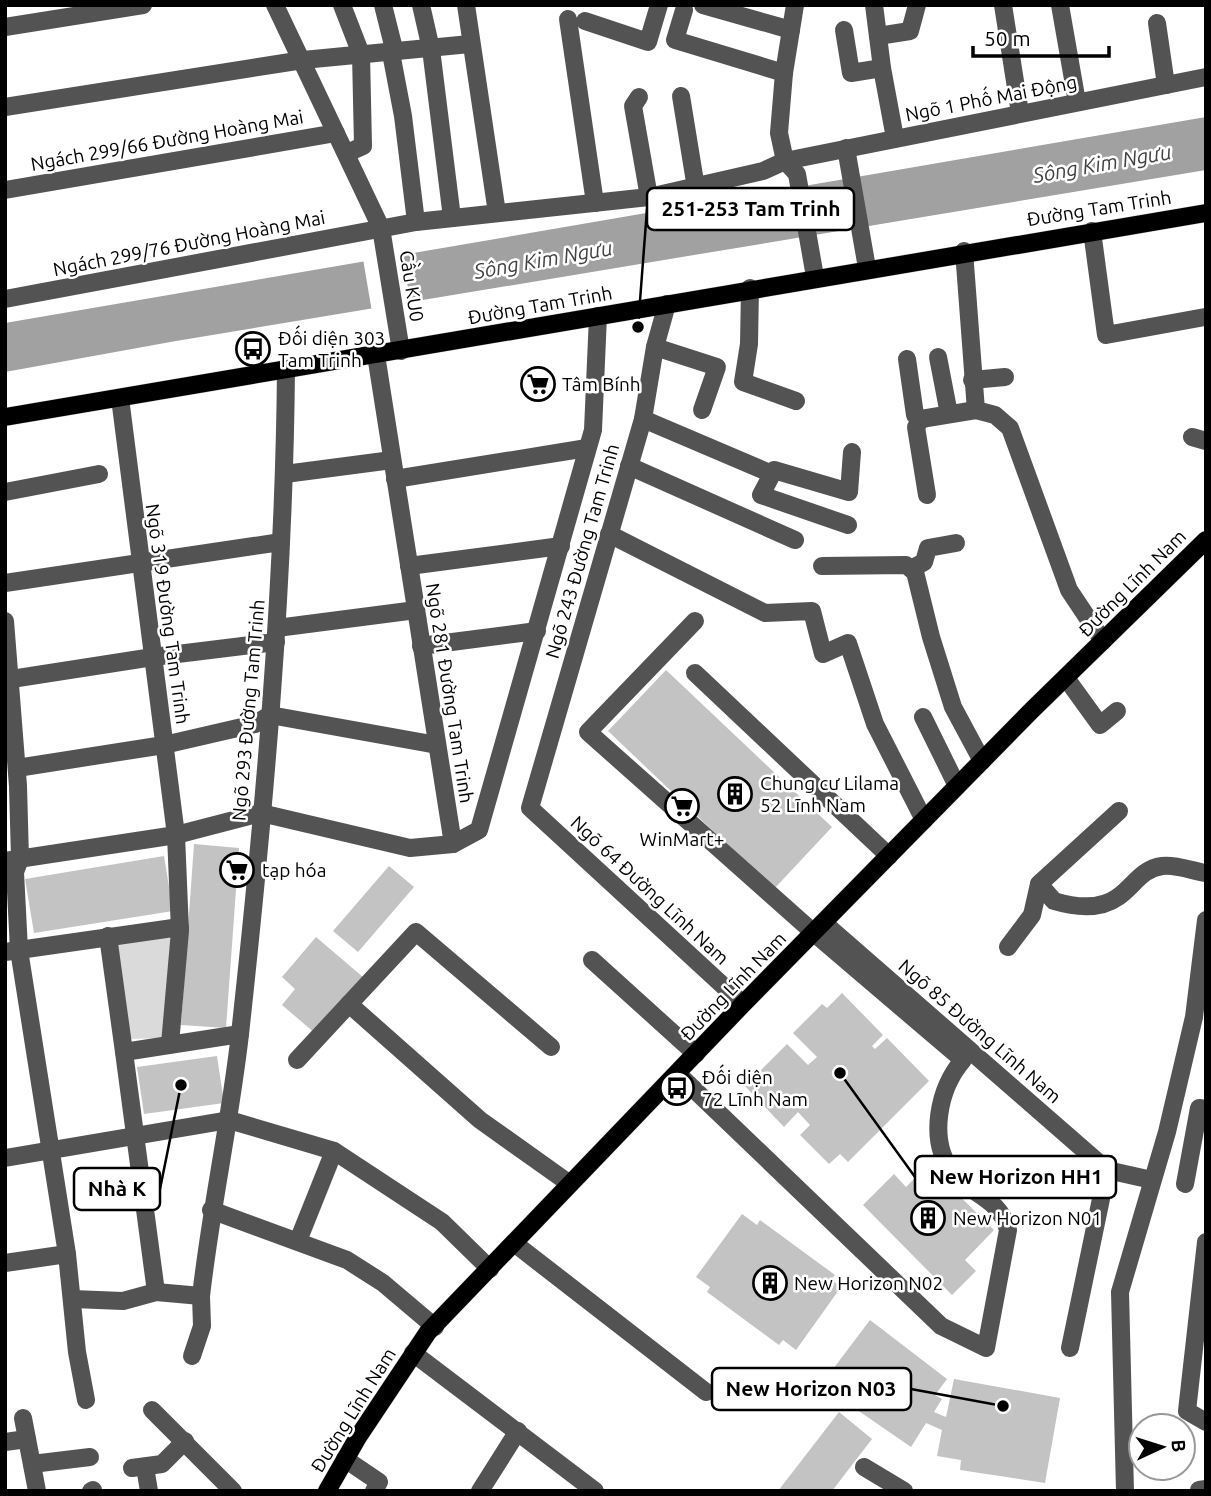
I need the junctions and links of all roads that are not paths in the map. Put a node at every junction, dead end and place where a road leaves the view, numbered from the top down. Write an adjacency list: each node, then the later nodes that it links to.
1 (143, 5): 16 (street)
2 (275, 5): 24 (street, Cầu KU0)
3 (342, 5): 23 (street)
4 (383, 5): 22 (street)
5 (421, 5): 21 (street)
6 (466, 5): 20 (street)
7 (659, 5): 42 (street)
8 (703, 5): 17 (street)
9 (795, 5): 17 (street)
10 (874, 5): 19 (street)
11 (917, 5): 19 (street)
12 (1003, 5): 33 (street)
13 (1060, 5): 31 (street)
14 (684, 10): 26 (street)
15 (1157, 23): 28 (street)
16 (5, 27)
17 (791, 30): 26 (street)
18 (844, 30): 25 (street)
19 (878, 36): 25 (street)
20 (470, 44): 21 (street); 43 (street)
21 (432, 49): 22 (street); 45 (street)
22 (393, 53): 23 (street); 46 (street)
23 (361, 54): 24 (street); 37 (street)
24 (303, 60): 32 (street); 34 (street, Cầu KU0)
25 (882, 68): 35 (street)
26 (784, 72): 38 (street)
27 (1206, 77): 28 (street, Ngõ 1 Phố Mai Động)
28 (1167, 85): 31 (street, Ngõ 1 Phố Mai Động)
29 (681, 96): 39 (street)
30 (639, 97): 41 (street)
31 (1077, 102): 33 (street, Ngõ 1 Phố Mai Động)
32 (5, 107)
33 (1020, 113): 35 (street, Ngõ 1 Phố Mai Động)
34 (336, 133): 37 (street, Cầu KU0); 40 (street, Ngách 299/66 Đường Hoàng Mai)
35 (895, 138): 36 (street, Ngõ 1 Phố Mai Động)
36 (846, 148): 38 (street, Ngõ 1 Phố Mai Động); 50 (street)
37 (347, 153): 47 (street, Cầu KU0)
38 (785, 161): 39 (street, Ngõ 1 Phố Mai Động); 51 (street)
39 (696, 188): 41 (street, Ngõ 1 Phố Mai Động)
40 (5, 190)
41 (649, 197): 42 (street, Ngõ 1 Phố Mai Động)
42 (595, 203): 43 (street, Ngách 299/76 Đường Hoàng Mai)
43 (497, 212): 45 (street, Ngách 299/76 Đường Hoàng Mai)
44 (1206, 213): 48 (main road, Đường Tam Trinh)
45 (452, 218): 46 (street, Ngách 299/76 Đường Hoàng Mai)
46 (416, 222): 47 (street, Ngách 299/76 Đường Hoàng Mai)
47 (381, 228): 53 (street, Ngách 299/76 Đường Hoàng Mai); 58 (street, Cầu KU0)
48 (1092, 231): 49 (main road, Đường Tam Trinh); 56 (street)
49 (964, 251): 50 (main road, Đường Tam Trinh); 64 (street)
50 (867, 268): 51 (main road, Đường Tam Trinh)
51 (815, 277): 52 (main road, Đường Tam Trinh)
52 (750, 288): 54 (main road, Đường Tam Trinh); 66 (street)
53 (5, 299)
54 (667, 304): 55 (main road, Đường Tam Trinh); 57 (street, Ngõ 243 Đường Tam Trinh)
55 (598, 316): 58 (main road, Đường Tam Trinh); 73 (street)
56 (1205, 317)
57 (655, 347): 67 (street); 71 (street, Ngõ 243 Đường Tam Trinh)
58 (401, 351): 59 (main road, Đường Tam Trinh)
59 (376, 355): 62 (main road, Đường Tam Trinh); 75 (street, Ngõ 281 Đường Tam Trinh)
60 (938, 357): 69 (street)
61 (907, 359): 72 (street)
62 (286, 370): 65 (main road, Đường Tam Trinh); 78 (street, Ngõ 293 Đường Tam Trinh)
63 (1005, 377): 64 (street)
64 (972, 380): 68 (street)
65 (120, 398): 70 (main road, Đường Tam Trinh); 90 (street, Ngõ 319 Đường Tam Trinh)
66 (796, 401)
67 (702, 410)
68 (976, 410): 69 (street); 100 (street)
69 (949, 414): 72 (street)
70 (5, 417)
71 (643, 419): 76 (street, Ngõ 243 Đường Tam Trinh); 79 (street)
72 (921, 419): 82 (street)
73 (587, 448): 80 (street); 89 (street)
74 (852, 452): 79 (street)
75 (392, 460): 78 (street); 80 (street, Ngõ 281 Đường Tam Trinh)
76 (629, 466): 84 (street, Ngõ 243 Đường Tam Trinh); 85 (street)
77 (99, 474): 81 (street)
78 (285, 474): 88 (street, Ngõ 293 Đường Tam Trinh)
79 (772, 474): 83 (street)
80 (395, 479): 91 (street, Ngõ 281 Đường Tam Trinh)
81 (5, 492)
82 (927, 495)
83 (848, 525)
84 (608, 534): 114 (street, Ngõ 243 Đường Tam Trinh); 117 (street)
85 (795, 540)
86 (1206, 540): 100 (main road, Đường Lĩnh Nam)
87 (956, 541): 93 (street)
88 (281, 542): 90 (street); 99 (street, Ngõ 293 Đường Tam Trinh)
89 (561, 546): 91 (street); 98 (street)
90 (139, 564): 94 (street); 102 (street, Ngõ 319 Đường Tam Trinh)
91 (409, 566): 95 (street, Ngõ 281 Đường Tam Trinh)
92 (822, 566): 93 (street)
93 (911, 569): 111 (street)
94 (5, 583)
95 (416, 610): 99 (street); 101 (street, Ngõ 281 Đường Tam Trinh)
96 (5, 621): 105 (street)
97 (695, 621): 126 (street)
98 (537, 631): 101 (street); 119 (street)
99 (276, 635): 102 (street); 107 (street, Ngõ 293 Đường Tam Trinh)
100 (1103, 641): 104 (main road, Đường Lĩnh Nam)
101 (421, 646): 110 (street, Ngõ 281 Đường Tam Trinh)
102 (153, 657): 105 (street); 109 (street, Ngõ 319 Đường Tam Trinh)
103 (695, 673): 120 (street)
104 (1066, 678): 106 (street); 111 (main road, Đường Lĩnh Nam)
105 (8, 679): 112 (street)
106 (1117, 711)
107 (270, 715): 109 (street); 110 (street); 116 (street, Ngõ 293 Đường Tam Trinh)
108 (923, 717): 113 (street)
109 (164, 745): 112 (street); 118 (street, Ngõ 319 Đường Tam Trinh)
110 (437, 745): 119 (street, Ngõ 281 Đường Tam Trinh)
111 (982, 761): 113 (main road, Đường Lĩnh Nam)
112 (17, 768): 121 (street)
113 (957, 786): 117 (main road, Đường Lĩnh Nam)
114 (530, 808): 132 (street, Ngõ 64 Đường Lĩnh Nam)
115 (1119, 811): 123 (street)
116 (261, 813): 118 (street); 119 (street); 133 (street, Ngõ 293 Đường Tam Trinh)
117 (924, 820): 120 (main road, Đường Lĩnh Nam)
118 (176, 835): 121 (street); 125 (street, Ngõ 319 Đường Tam Trinh)
119 (453, 844)
120 (889, 856): 126 (main road, Đường Lĩnh Nam)
121 (13, 860): 129 (street)
122 (1206, 873): 123 (street)
123 (1040, 884): 128 (street)
124 (1206, 920): 147 (street)
125 (180, 927): 127 (street); 134 (street, Ngõ 319 Đường Tam Trinh)
126 (819, 929): 132 (main road, Đường Lĩnh Nam); 139 (street); 146 (street, Ngõ 85 Đường Lĩnh Nam)
127 (108, 936): 129 (street); 136 (street)
128 (1008, 947)
129 (12, 951): 143 (street)
130 (592, 960): 137 (street)
131 (349, 1004): 135 (street); 138 (street); 148 (street)
132 (743, 1004): 137 (main road, Đường Lĩnh Nam)
133 (240, 1034): 134 (street); 141 (street, Ngõ 293 Đường Tam Trinh)
134 (170, 1044): 136 (street)
135 (551, 1047)
136 (124, 1052): 142 (street)
137 (696, 1054): 139 (main road, Đường Lĩnh Nam)
138 (297, 1060)
139 (678, 1074): 148 (main road, Đường Lĩnh Nam)
140 (1206, 1109): 149 (street)
141 (229, 1120): 142 (street); 144 (street); 150 (street, Ngõ 293 Đường Tam Trinh)
142 (136, 1137): 143 (street); 157 (street)
143 (50, 1150): 145 (street); 154 (street)
144 (334, 1151): 151 (street); 156 (street)
145 (5, 1158)
146 (1107, 1170): 147 (street, Ngõ 85 Đường Lĩnh Nam); 161 (street)
147 (1152, 1180): 185 (street)
148 (570, 1184): 153 (main road, Đường Lĩnh Nam)
149 (1185, 1184)
150 (211, 1210): 151 (street); 158 (street, Ngõ 293 Đường Tam Trinh)
151 (298, 1241): 160 (street)
152 (1206, 1242): 168 (street)
153 (514, 1243): 156 (main road, Đường Lĩnh Nam); 164 (street)
154 (67, 1254): 155 (street); 159 (street)
155 (5, 1263)
156 (489, 1269): 160 (main road, Đường Lĩnh Nam)
157 (156, 1292): 158 (street); 159 (street)
158 (201, 1296): 163 (street, Ngõ 293 Đường Tam Trinh)
159 (73, 1299): 165 (street)
160 (435, 1327): 162 (main road, Đường Lĩnh Nam)
161 (1070, 1348)
162 (413, 1353): 169 (street); 174 (main road, Đường Lĩnh Nam)
163 (192, 1356)
164 (706, 1392)
165 (86, 1400)
166 (152, 1410): 171 (street)
167 (23, 1418): 170 (street)
168 (1206, 1422)
169 (519, 1431): 182 (street); 183 (street)
170 (27, 1439): 172 (street); 175 (street)
171 (185, 1441): 177 (street); 179 (street)
172 (5, 1442)
173 (90, 1457): 175 (street)
174 (345, 1459): 180 (main road, Đường Lĩnh Nam); 181 (street)
175 (32, 1464): 178 (street)
176 (864, 1467): 184 (street)
177 (225, 1488)
178 (37, 1491)
179 (149, 1491)
180 (327, 1491)
181 (374, 1491)
182 (480, 1491)
183 (595, 1491)
184 (904, 1491)
185 (1125, 1491)

